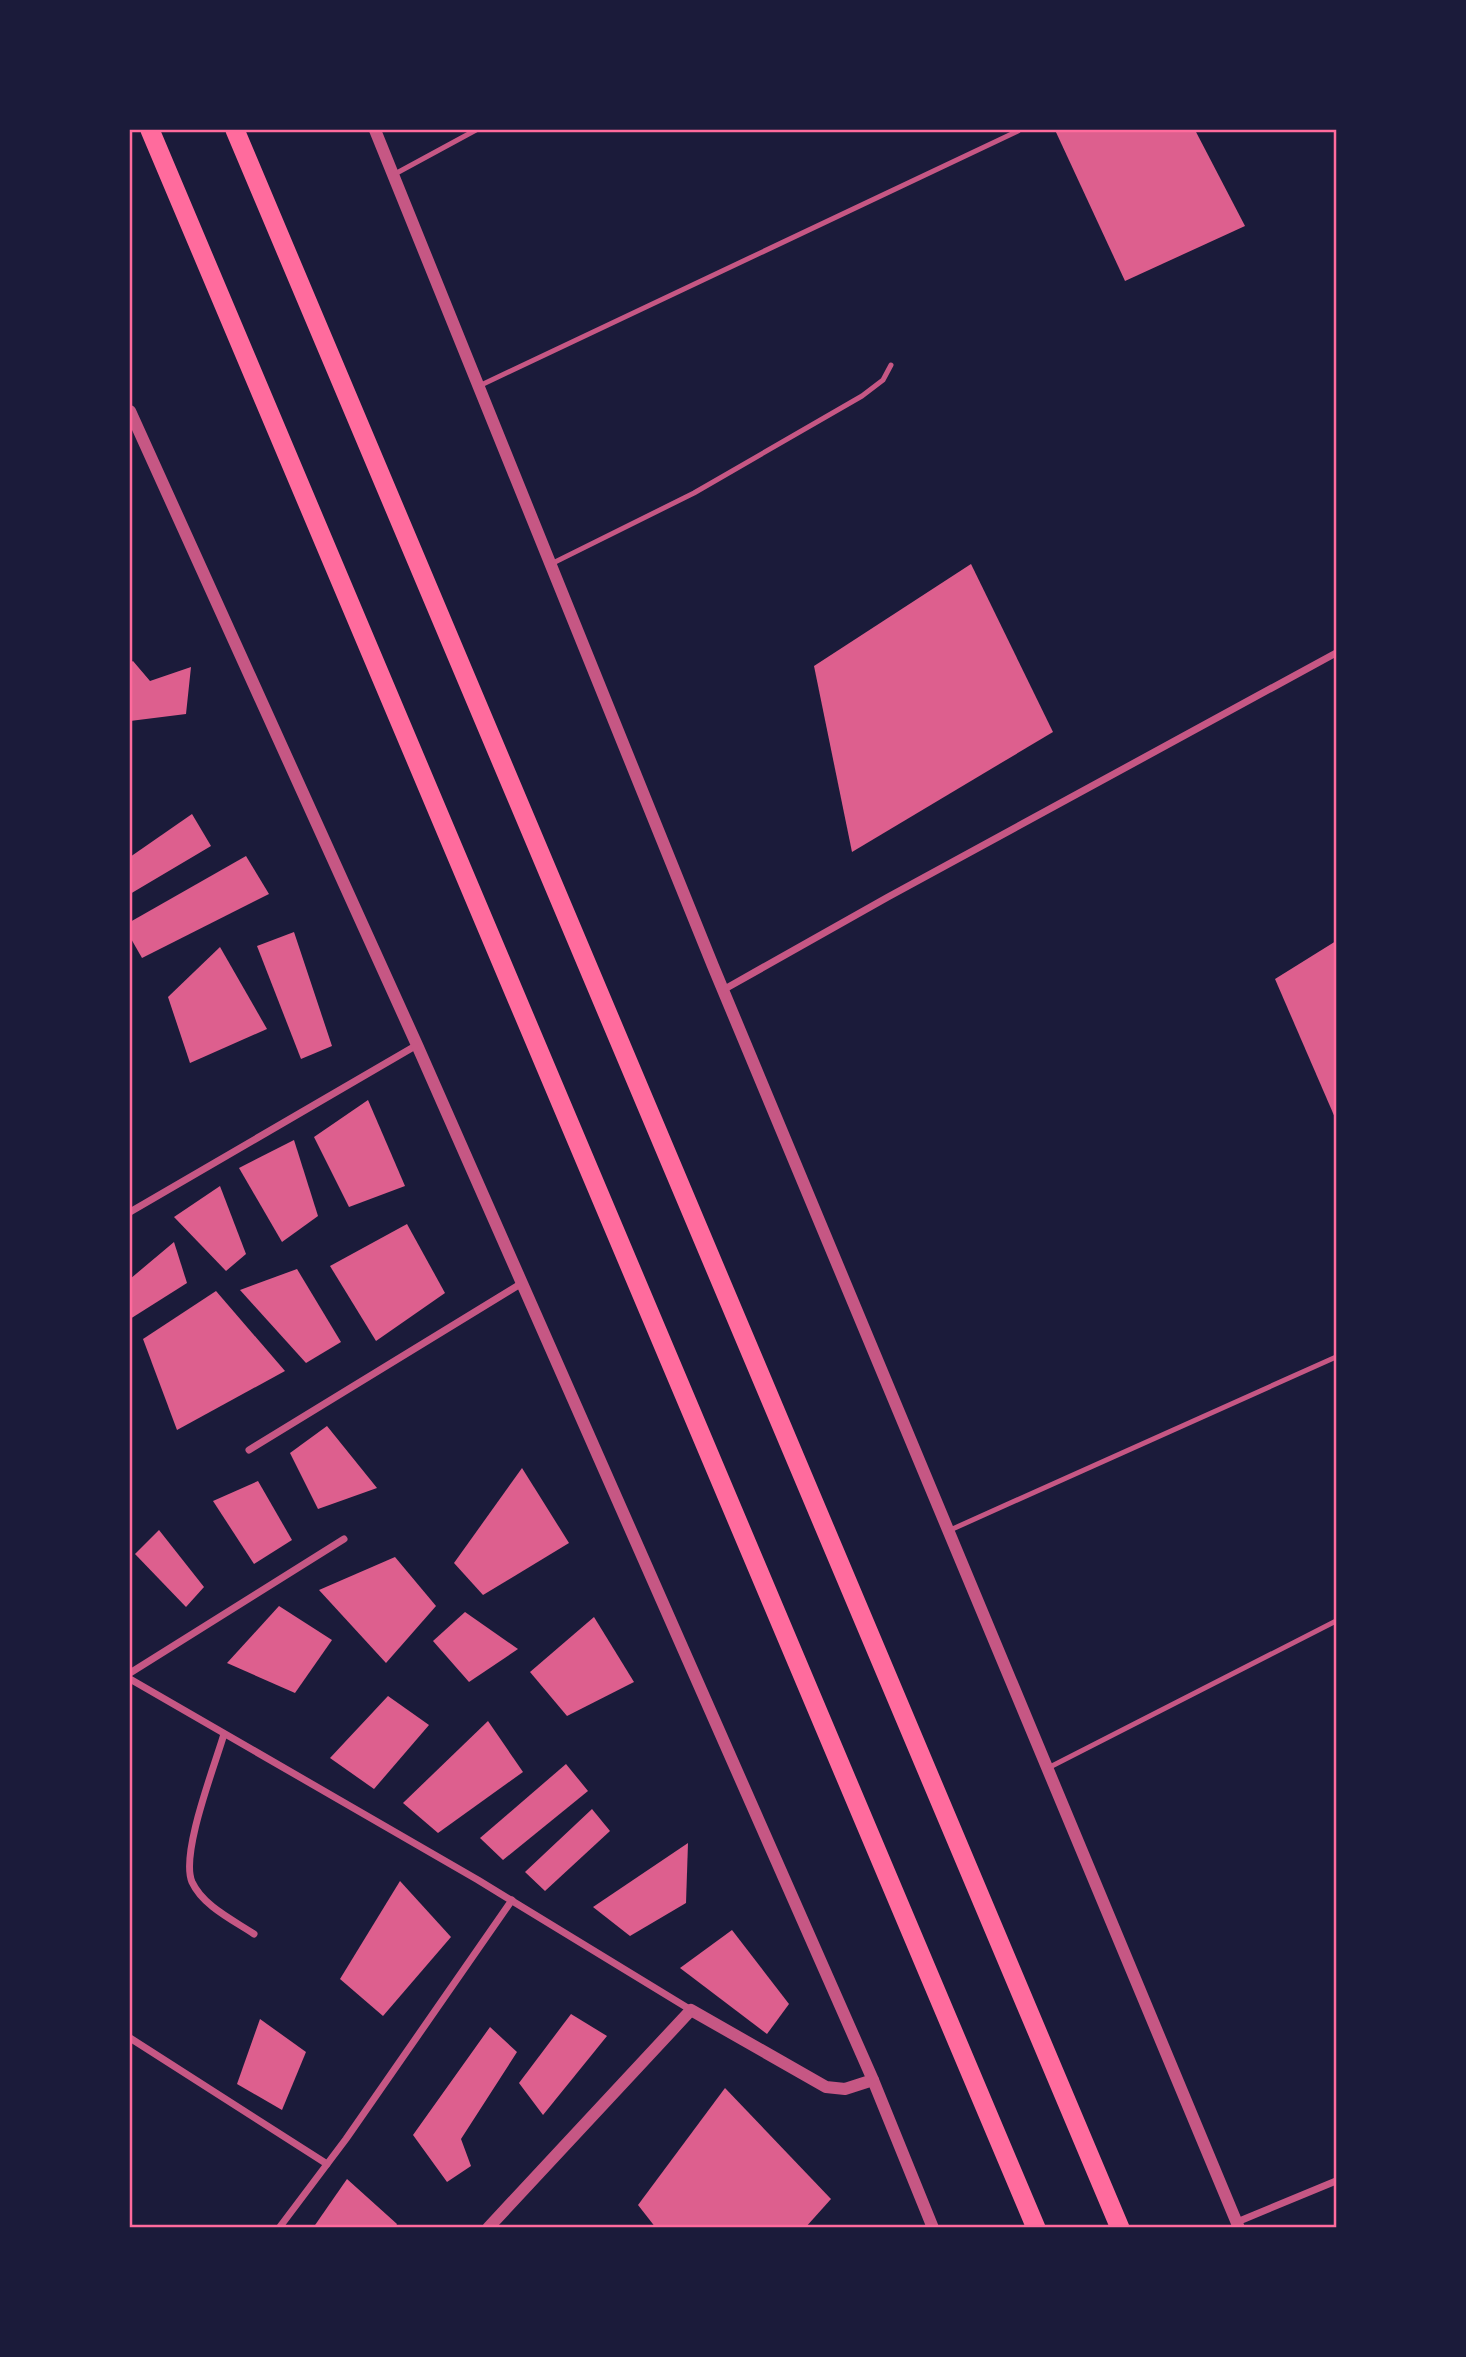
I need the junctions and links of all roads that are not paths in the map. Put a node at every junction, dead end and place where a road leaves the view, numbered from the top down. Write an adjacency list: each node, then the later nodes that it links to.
1 (150, 130): 36 (highway)
2 (234, 130): 37 (highway)
3 (375, 130): 6 (street)
4 (476, 130): 6 (lane)
5 (1018, 131): 8 (lane)
6 (393, 175): 8 (street)
7 (891, 365): 10 (lane)
8 (479, 386): 10 (street)
9 (130, 411): 13 (street)
10 (551, 564): 12 (street)
11 (1336, 653): 12 (street)
12 (723, 990): 18 (street)
13 (418, 1045): 14 (street); 15 (street)
14 (130, 1212)
15 (523, 1283): 17 (street); 29 (street)
16 (1336, 1357): 18 (lane)
17 (249, 1450)
18 (948, 1531): 24 (street)
19 (344, 1539): 21 (street)
20 (1336, 1621): 24 (lane)
21 (130, 1673)
22 (130, 1679): 23 (street)
23 (224, 1734): 25 (street); 26 (street)
24 (1048, 1769): 32 (street)
25 (512, 1900): 27 (street); 30 (street)
26 (254, 1934)
27 (691, 2010): 29 (street); 34 (street)
28 (130, 2038): 30 (street)
29 (873, 2080): 35 (street)
30 (327, 2164): 33 (street)
31 (1336, 2181): 32 (street)
32 (1238, 2225)
33 (279, 2228)
34 (488, 2228)
35 (933, 2228)
36 (1036, 2228)
37 (1120, 2228)

